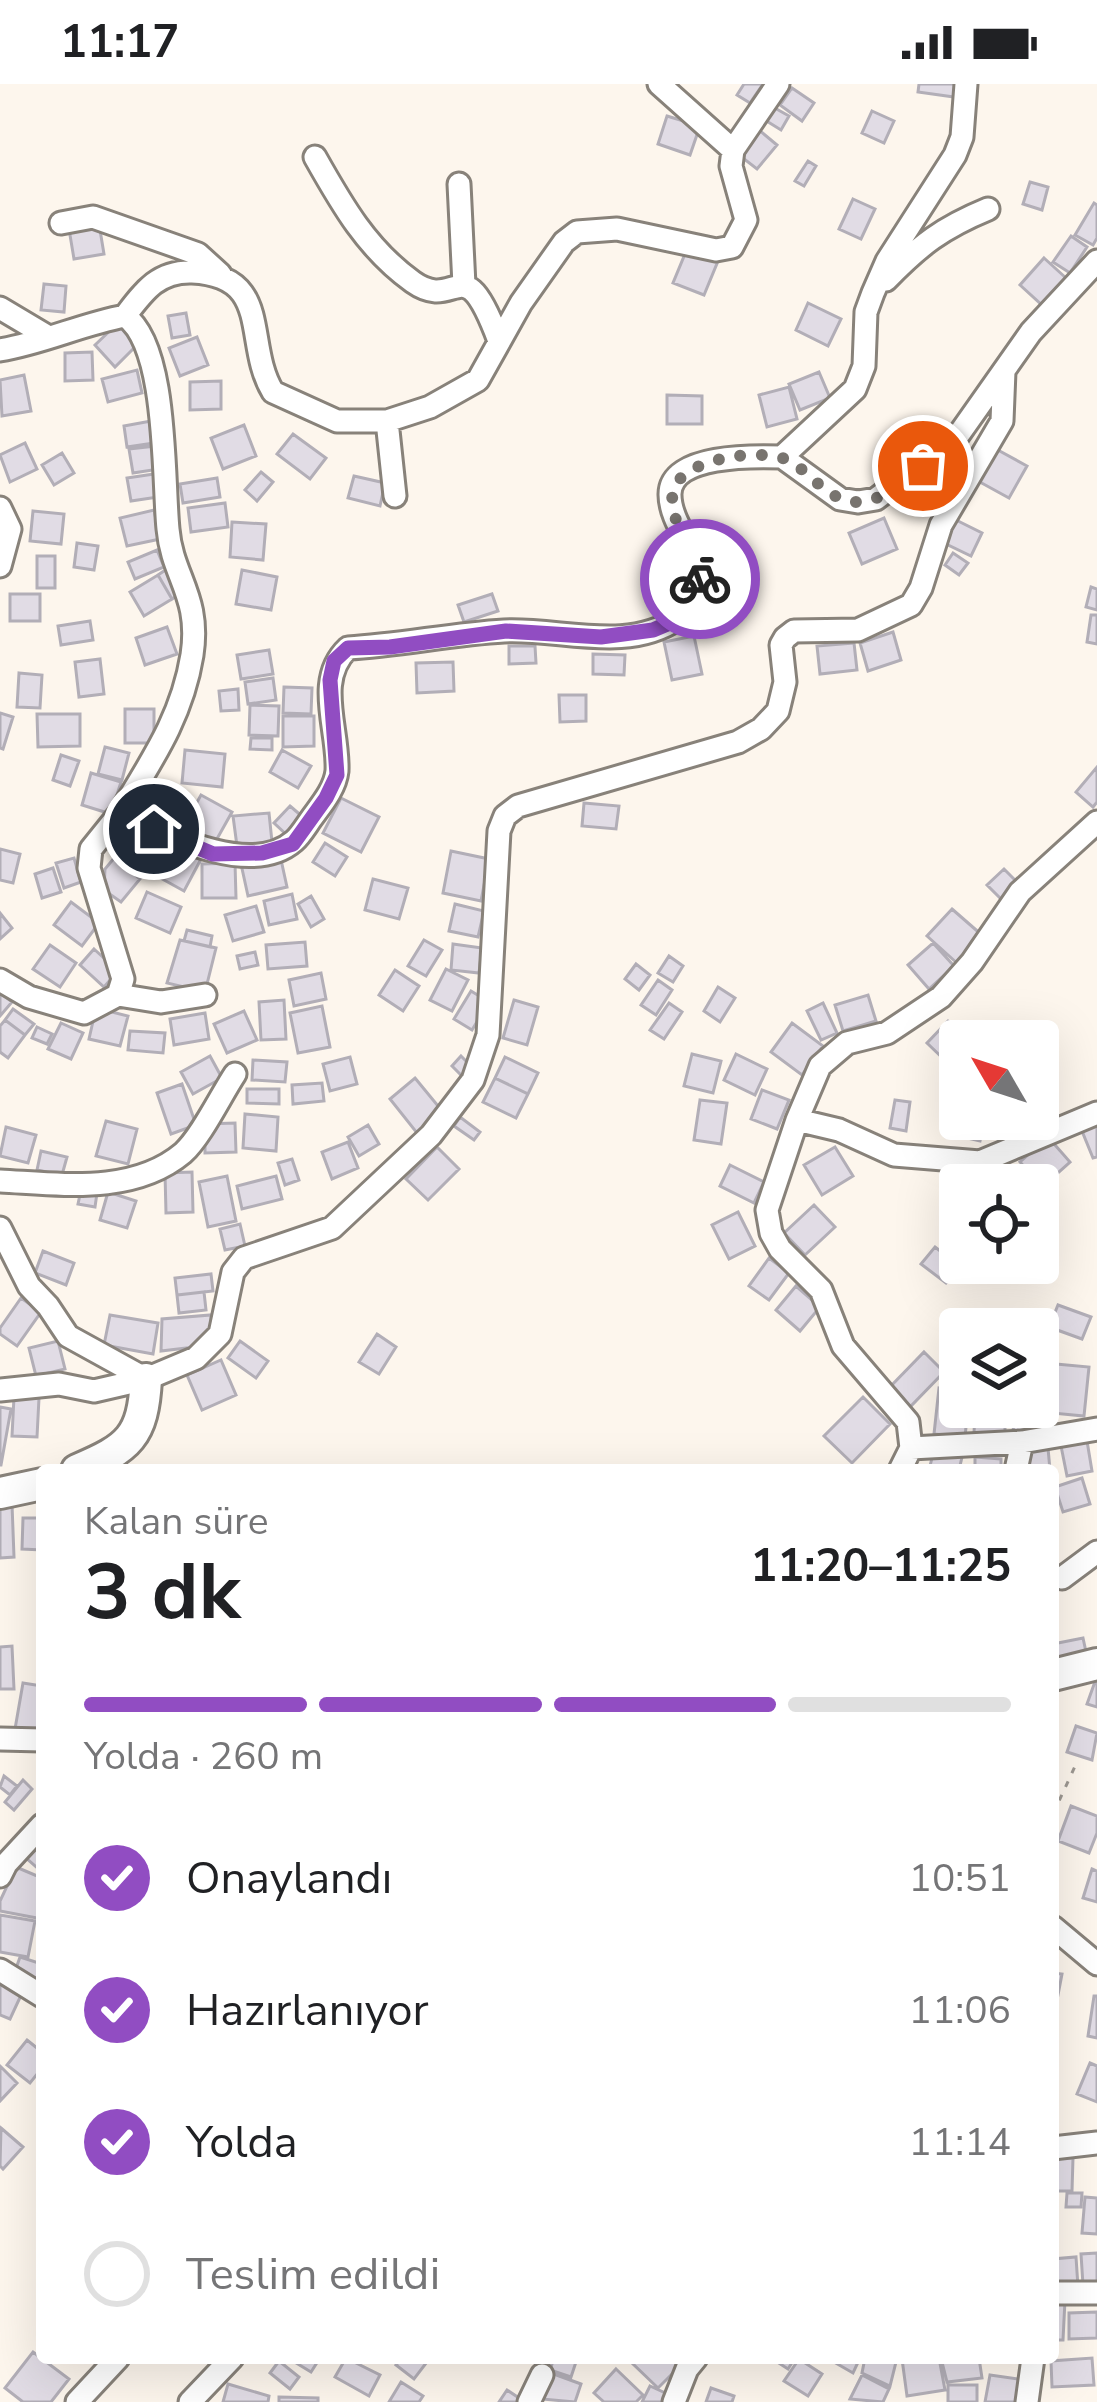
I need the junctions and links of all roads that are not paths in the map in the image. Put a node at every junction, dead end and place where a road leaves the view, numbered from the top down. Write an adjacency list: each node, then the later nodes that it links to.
1 (659, 84): 4 (street)
2 (778, 84): 4 (street)
3 (966, 84): 12 (street)
4 (733, 150): 16 (street)
5 (316, 157): 11 (street)
6 (459, 184): 11 (street)
7 (988, 209): 12 (street)
8 (61, 223): 10 (street)
9 (1097, 261): 18 (street)
10 (223, 276): 14 (street); 19 (street)
11 (464, 285): 16 (street)
12 (873, 293): 20 (street)
13 (0, 308): 15 (street)
14 (125, 316): 15 (street); 24 (street)
15 (46, 336): 17 (street)
16 (499, 341): 19 (street)
17 (0, 350)
18 (1004, 370): 20 (street); 34 (street)
19 (387, 421): 21 (street)
20 (782, 457): 24 (street)
21 (395, 496)
22 (0, 508): 23 (street)
23 (0, 566)
24 (120, 813): 27 (street)
25 (1097, 822): 31 (street)
26 (0, 980): 27 (street)
27 (118, 995): 28 (street)
28 (205, 995)
29 (235, 1074): 32 (street)
30 (1097, 1113): 31 (street)
31 (797, 1120): 38 (street)
32 (0, 1181)
33 (3, 1234): 34 (street)
34 (146, 1379): 35 (street); 39 (street)
35 (0, 1390)
36 (1097, 1429): 37 (street)
37 (1022, 1442): 38 (street); 41 (street)
38 (911, 1448): 40 (street)
39 (91, 1464)
40 (903, 1464)
41 (1017, 1464)
42 (36, 1485): 43 (street)
43 (0, 1493)
44 (1097, 1552): 45 (street)
45 (1062, 1577)
46 (1097, 1664): 47 (street)
47 (1059, 1674)
48 (0, 1739): 49 (street)
49 (36, 1740)
50 (36, 1833): 51 (street)
51 (0, 1876)
52 (1059, 1932): 53 (street)
53 (1097, 1964)
54 (0, 1970): 55 (street)
55 (36, 1992)
56 (1097, 2143): 57 (street)
57 (1059, 2147)
58 (1059, 2293): 59 (street)
59 (1097, 2293)
60 (112, 2364): 65 (street)
61 (226, 2364): 66 (street)
62 (691, 2364): 68 (street)
63 (1032, 2364): 69 (street)
64 (542, 2375): 67 (street)
65 (77, 2402)
66 (190, 2402)
67 (530, 2402)
68 (674, 2402)
69 (1027, 2402)

